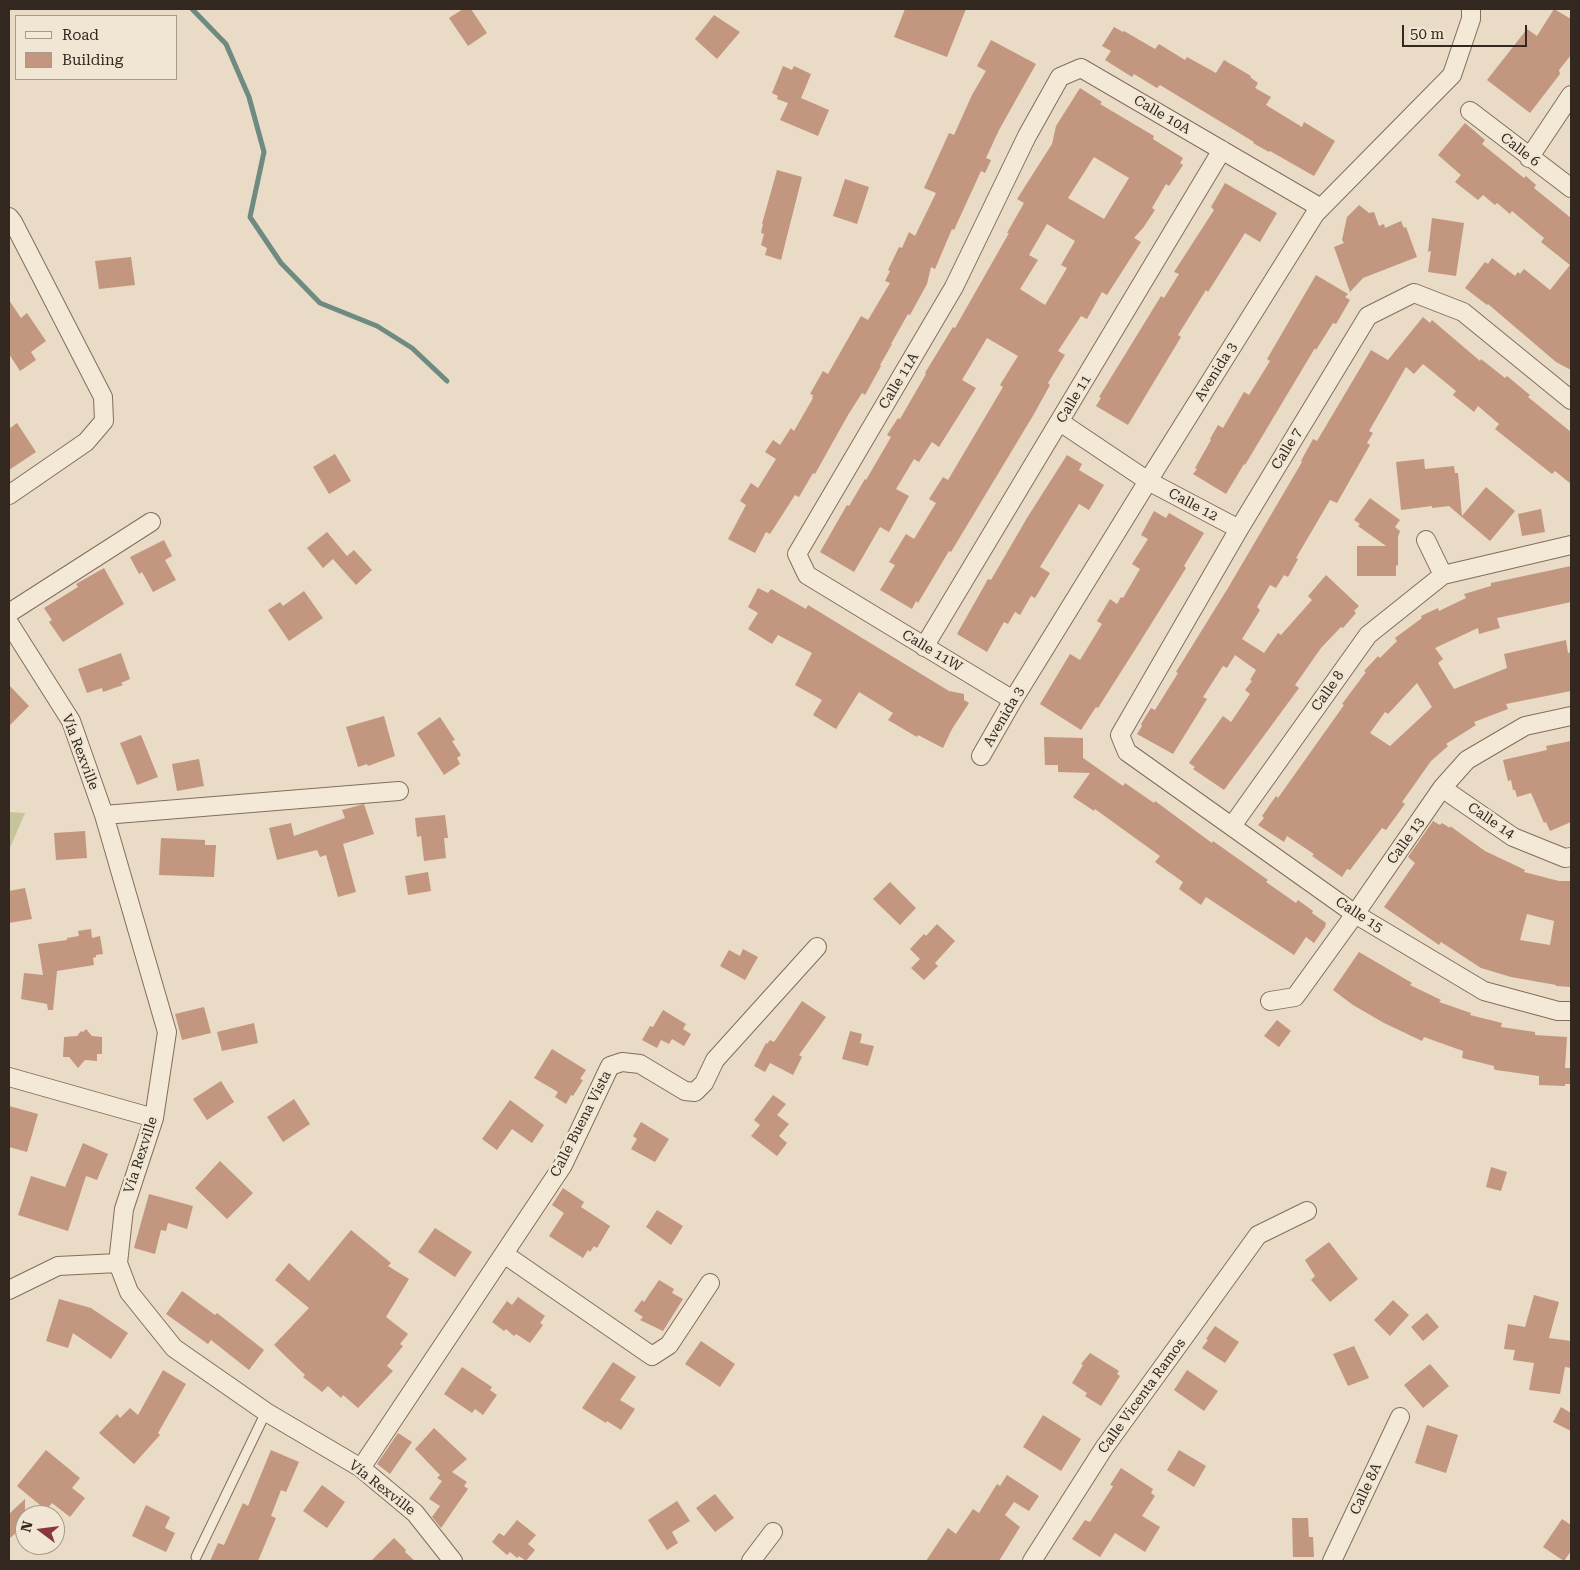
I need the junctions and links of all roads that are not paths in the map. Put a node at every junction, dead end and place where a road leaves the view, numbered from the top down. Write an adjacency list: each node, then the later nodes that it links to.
1 (1471, 9): 8 (street, Avenida 3)
2 (1571, 95): 6 (street)
3 (1470, 111): 6 (street, Calle 6)
4 (1026, 136): 5 (street, Calle 10A); 19 (street, Calle 11A)
5 (1222, 150): 8 (street, Calle 10A); 11 (street, Calle 11)
6 (1529, 158): 7 (street, Calle 6)
7 (1571, 188)
8 (1321, 208): 12 (street, Avenida 3)
9 (9, 217): 13 (street)
10 (1571, 400): 15 (street, Calle 7)
11 (1060, 422): 12 (street, Calle 12); 22 (street, Calle 11)
12 (1148, 481): 15 (street, Calle 12); 23 (street, Avenida 3)
13 (9, 495)
14 (151, 522): 20 (street)
15 (1238, 529): 26 (street, Calle 7)
16 (1426, 540): 18 (street)
17 (1571, 545): 18 (street, Calle 8)
18 (1443, 574): 30 (street, Calle 8)
19 (851, 602): 22 (street, Calle 11W)
20 (9, 613)
21 (9, 624): 29 (street, Vía Rexville)
22 (924, 647): 23 (street, Calle 11W)
23 (1013, 700): 25 (street, Avenida 3)
24 (1571, 716): 27 (street, Calle 13)
25 (981, 756)
26 (1166, 780): 30 (street, Calle 15)
27 (1442, 788): 31 (street, Calle 14); 32 (street, Calle 13)
28 (399, 791): 29 (street)
29 (104, 815): 37 (street, Vía Rexville)
30 (1232, 826): 32 (street, Calle 15)
31 (1571, 857)
32 (1355, 914): 34 (street, Calle 13); 35 (street, Calle 15)
33 (817, 947): 39 (street, Calle Buena Vista)
34 (1270, 1001)
35 (1571, 1011)
36 (9, 1077): 37 (street)
37 (154, 1118): 40 (street, Vía Rexville)
38 (1307, 1210): 50 (street, Calle Vicenta Ramos)
39 (504, 1254): 41 (street); 45 (street, Calle Buena Vista)
40 (118, 1263): 42 (street); 43 (street, Vía Rexville)
41 (710, 1283)
42 (9, 1290)
43 (266, 1412): 45 (street, Vía Rexville); 47 (lane)
44 (1400, 1417): 51 (street, Calle 8A)
45 (361, 1468): 48 (street, Vía Rexville)
46 (773, 1532): 49 (street)
47 (196, 1556)
48 (453, 1561)
49 (751, 1561)
50 (1032, 1561)
51 (1332, 1561)

